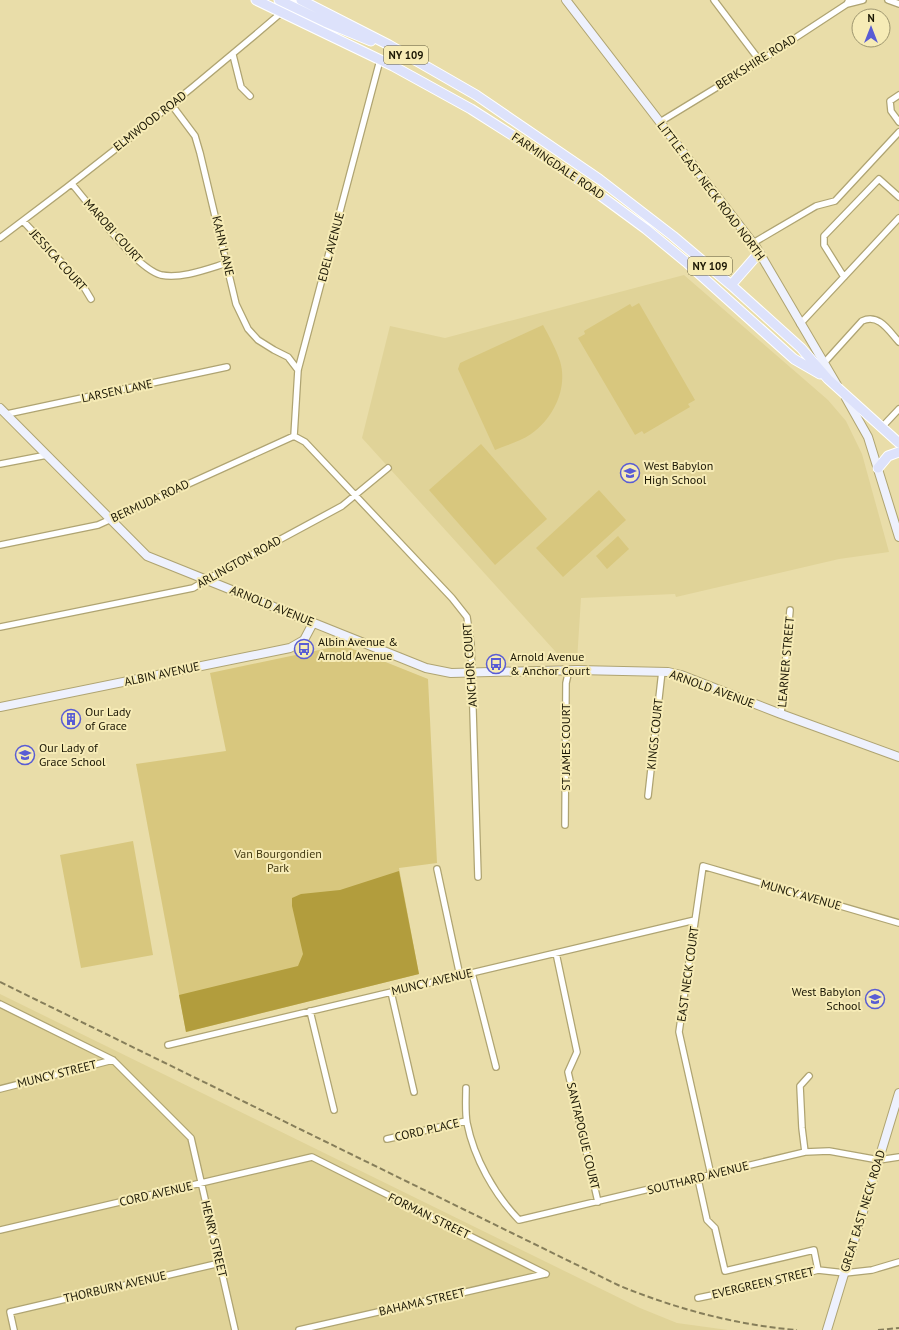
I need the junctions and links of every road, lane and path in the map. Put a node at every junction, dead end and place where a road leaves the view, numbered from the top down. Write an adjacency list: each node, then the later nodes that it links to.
1 (256, 0): 11 (main road, FARMINGDALE ROAD / NY 109)
2 (279, 0): 9 (main road)
3 (301, 0): 12 (main road, FARMINGDALE ROAD / NY 109)
4 (566, 0): 19 (street, LITTLE EAST NECK ROAD NORTH)
5 (714, 0): 15 (street)
6 (863, 0): 8 (street, BERKSHIRE ROAD)
7 (888, 0): 10 (street)
8 (848, 2): 15 (street, BERKSHIRE ROAD)
9 (293, 3): 11 (street, ELMWOOD ROAD); 12 (main road)
10 (899, 4)
11 (282, 12): 13 (street, ELMWOOD ROAD); 14 (main road, FARMINGDALE ROAD / NY 109)
12 (389, 45): 31 (main road, FARMINGDALE ROAD / NY 109)
13 (233, 55): 17 (street); 18 (street, ELMWOOD ROAD)
14 (380, 60): 37 (street, EDEL AVENUE); 38 (main road, FARMINGDALE ROAD / NY 109)
15 (760, 61): 19 (street, BERKSHIRE ROAD)
16 (899, 95): 20 (street)
17 (250, 96)
18 (171, 104): 22 (street, ELMWOOD ROAD); 29 (street, KAHN LANE)
19 (660, 122): 27 (street, LITTLE EAST NECK ROAD NORTH)
20 (899, 122)
21 (899, 132): 27 (street)
22 (72, 184): 25 (street, ELMWOOD ROAD); 29 (street, MAROBI COURT)
23 (899, 197): 30 (street)
24 (899, 218): 30 (street)
25 (23, 221): 26 (street, ELMWOOD ROAD); 32 (street, JESSICA COURT)
26 (0, 238)
27 (752, 243): 28 (street, LITTLE EAST NECK ROAD NORTH)
28 (759, 253): 31 (main road); 33 (street, LITTLE EAST NECK ROAD NORTH)
29 (227, 263): 37 (street, KAHN LANE)
30 (844, 277): 33 (street)
31 (731, 285): 38 (main road, FARMINGDALE ROAD / NY 109)
32 (91, 299)
33 (800, 324): 35 (street, LITTLE EAST NECK ROAD NORTH)
34 (899, 342): 35 (street)
35 (824, 363): 39 (street, LITTLE EAST NECK ROAD NORTH)
36 (227, 367): 42 (street, LARSEN LANE)
37 (298, 370): 44 (street, EDEL AVENUE)
38 (828, 379): 39 (main road, FARMINGDALE ROAD / NY 109)
39 (842, 392): 43 (main road, NY 109); 50 (street)
40 (0, 408): 42 (street, ARNOLD AVENUE)
41 (899, 409): 43 (street)
42 (7, 414): 47 (street, ARNOLD AVENUE)
43 (882, 427): 45 (main road, NY 109)
44 (294, 436): 51 (street, ANCHOR COURT); 52 (street, BERMUDA ROAD)
45 (899, 442)
46 (899, 452): 50 (main road)
47 (47, 455): 48 (street); 52 (street, ARNOLD AVENUE)
48 (0, 464)
49 (388, 468): 51 (street, ARLINGTON ROAD)
50 (878, 468): 53 (street)
51 (356, 495): 55 (street, ARLINGTON ROAD); 61 (street, ANCHOR COURT)
52 (111, 520): 54 (street, BERMUDA ROAD); 55 (street, ARNOLD AVENUE)
53 (899, 537)
54 (0, 545)
55 (208, 580): 57 (street, ARNOLD AVENUE); 58 (street, ARLINGTON ROAD)
56 (790, 610): 63 (street, LEARNER STREET)
57 (313, 623): 61 (street, ARNOLD AVENUE); 62 (street, ALBIN AVENUE)
58 (0, 627)
59 (569, 670): 60 (street, ARNOLD AVENUE); 61 (street, ARNOLD AVENUE); 66 (street, ST JAMES COURT)
60 (662, 672): 63 (street, ARNOLD AVENUE); 65 (street, KINGS COURT)
61 (473, 673): 69 (street, ANCHOR COURT)
62 (0, 708)
63 (781, 714): 64 (street, ARNOLD AVENUE)
64 (899, 757)
65 (648, 796)
66 (566, 825)
67 (703, 866): 70 (street, EAST NECK COURT); 71 (street, MUNCY AVENUE)
68 (437, 869): 74 (street)
69 (478, 877)
70 (696, 920): 72 (street, MUNCY AVENUE); 93 (street, EAST NECK COURT)
71 (899, 923)
72 (556, 953): 73 (street, MUNCY AVENUE); 96 (street, SANTAPOGUE COURT)
73 (472, 973): 74 (street, MUNCY AVENUE); 80 (street)
74 (460, 976): 75 (street, MUNCY AVENUE)
75 (391, 992): 77 (street, MUNCY AVENUE); 84 (street)
76 (0, 1004): 79 (street, HENRY STREET)
77 (310, 1011): 78 (street, MUNCY AVENUE); 86 (street)
78 (168, 1045)
79 (114, 1060): 83 (street, MUNCY STREET); 95 (street, HENRY STREET)
80 (496, 1067)
81 (809, 1076): 89 (street)
82 (466, 1088): 87 (street)
83 (0, 1089)
84 (414, 1092)
85 (899, 1093): 92 (street, GREAT EAST NECK ROAD)
86 (334, 1110)
87 (466, 1121): 88 (street, CORD PLACE); 96 (street, SOUTHARD AVENUE)
88 (387, 1139)
89 (805, 1152): 92 (street, SOUTHARD AVENUE); 93 (street, SOUTHARD AVENUE)
90 (899, 1157): 92 (street, SOUTHARD AVENUE)
91 (312, 1158): 95 (street, CORD AVENUE); 102 (street, FORMAN STREET)
92 (879, 1160): 101 (street, GREAT EAST NECK ROAD)
93 (711, 1175): 94 (street, SOUTHARD AVENUE)
94 (698, 1179): 96 (street, SOUTHARD AVENUE); 100 (street)
95 (202, 1184): 97 (street, CORD AVENUE); 99 (street, HENRY STREET)
96 (598, 1202)
97 (0, 1230)
98 (899, 1262): 101 (street, EVERGREEN STREET)
99 (220, 1263): 104 (street, THORBURN AVENUE); 105 (street, HENRY STREET)
100 (818, 1270): 101 (street, EVERGREEN STREET); 103 (street, EVERGREEN STREET)
101 (845, 1273): 107 (street, GREAT EAST NECK ROAD)
102 (546, 1274): 106 (street, BAHAMA STREET)
103 (698, 1298)
104 (14, 1330)
105 (235, 1330)
106 (299, 1330)
107 (827, 1330)

